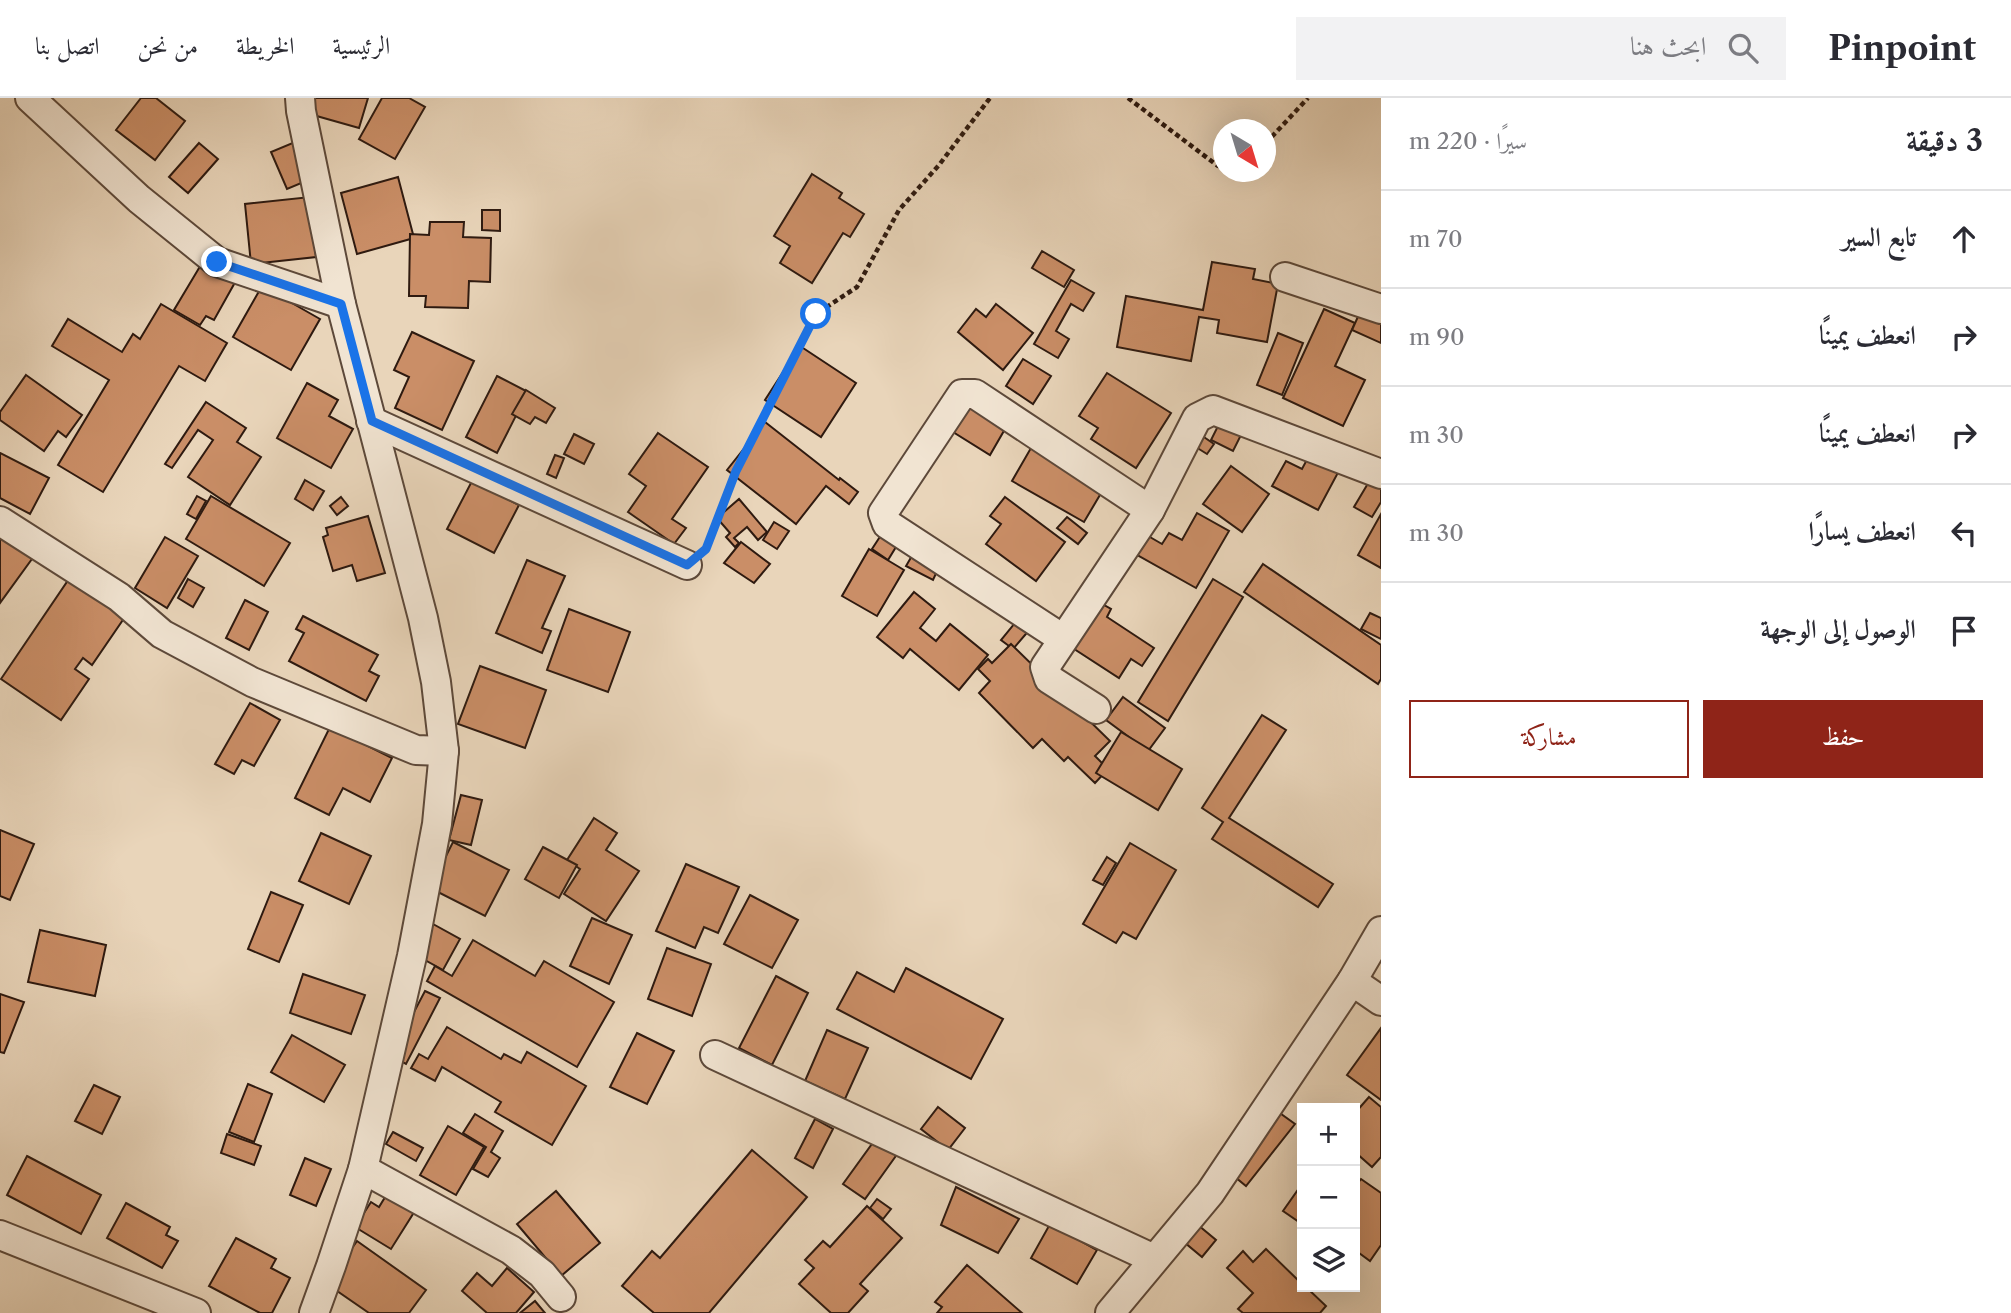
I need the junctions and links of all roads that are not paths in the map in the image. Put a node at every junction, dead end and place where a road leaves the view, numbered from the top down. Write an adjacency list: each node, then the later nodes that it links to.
1 (30, 98): 4 (street)
2 (300, 98): 4 (street)
3 (1285, 277): 5 (street)
4 (341, 304): 6 (street)
5 (1381, 309)
6 (372, 421): 10 (street); 13 (street)
7 (1381, 474): 8 (street)
8 (1150, 510): 11 (street); 11 (street)
9 (0, 521): 13 (street)
10 (687, 565)
11 (1063, 639): 12 (street)
12 (1096, 709)
13 (444, 751): 18 (street)
14 (1381, 931): 15 (street)
15 (1352, 981): 16 (street); 20 (street)
16 (1381, 1001)
17 (715, 1055): 20 (street)
18 (363, 1169): 21 (street); 23 (street)
19 (0, 1235): 22 (street)
20 (1154, 1259): 24 (street)
21 (561, 1297)
22 (196, 1313)
23 (314, 1313)
24 (1110, 1313)

